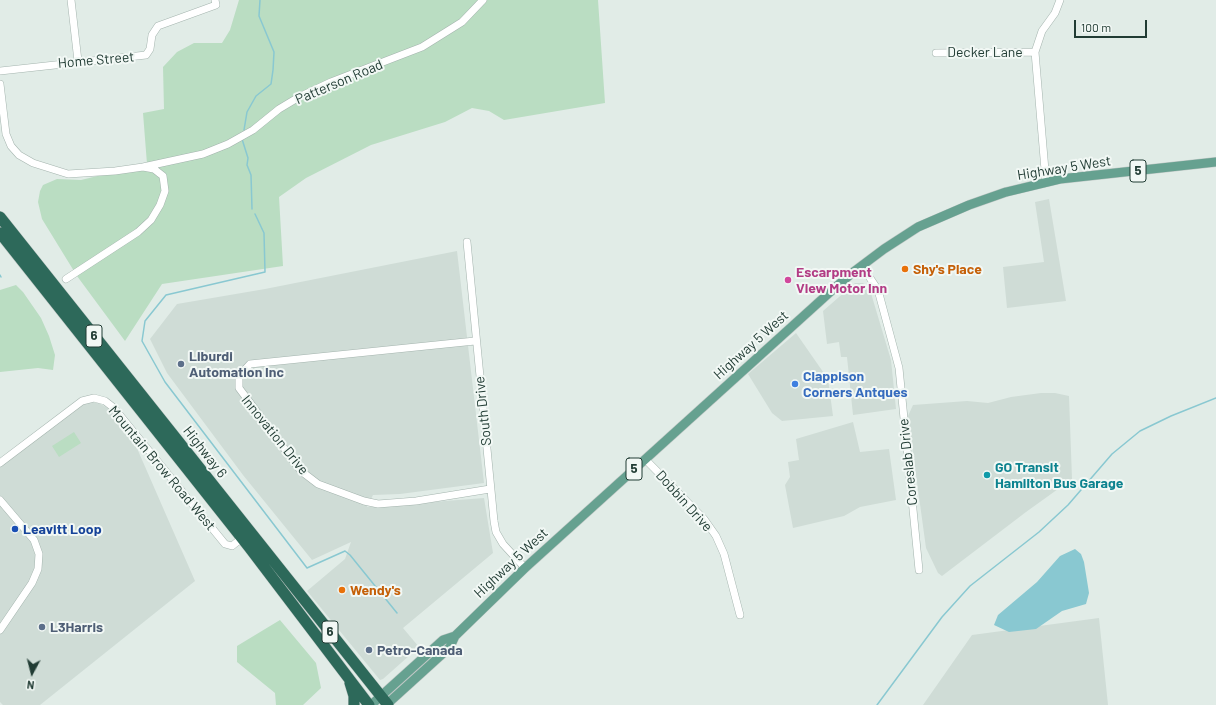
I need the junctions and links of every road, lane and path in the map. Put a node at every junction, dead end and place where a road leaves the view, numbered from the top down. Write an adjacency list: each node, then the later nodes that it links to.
1 (71, 0): 7 (street)
2 (484, 0): 11 (street, Patterson Road)
3 (1060, 0): 5 (street)
4 (215, 2): 7 (street, Home Street)
5 (1035, 52): 6 (street, Decker Lane); 12 (street)
6 (936, 53)
7 (78, 61): 8 (street, Home Street)
8 (0, 70)
9 (0, 84): 11 (street, Patterson Road)
10 (1216, 162): 12 (main road, Highway 5 West / 5)
11 (143, 167): 17 (street)
12 (1046, 182): 16 (main road, Highway 5 West / 5)
13 (0, 217): 19 (highway, Highway 6 / 6)
14 (0, 233): 19 (highway, Highway 6 / 6)
15 (467, 242): 18 (street, South Drive)
16 (862, 266): 20 (main road, Highway 5 West / 5); 27 (street, Coreslab Drive)
17 (66, 279)
18 (476, 341): 22 (street, South Drive); 22 (street, Innovation Drive)
19 (184, 457): 24 (highway, Highway 6 / 6); 25 (highway, Highway 6 / 6)
20 (645, 460): 26 (main road, Highway 5 West / 5); 28 (street, Dobbin Drive)
21 (0, 463): 24 (street, Mountain Brow Road West)
22 (490, 489): 26 (street, South Drive)
23 (0, 500): 29 (street)
24 (242, 538): 25 (highway, Highway 6 / 6)
25 (253, 544): 30 (highway, Highway 6 / 6); 31 (highway, Highway 6 / 6)
26 (525, 568): 31 (main road, Highway 5 West / 5)
27 (919, 570)
28 (740, 615)
29 (0, 630)
30 (348, 677): 32 (highway); 33 (highway, Highway 6 / 6)
31 (385, 703): 33 (main road, 5)
32 (354, 705)
33 (370, 705)

